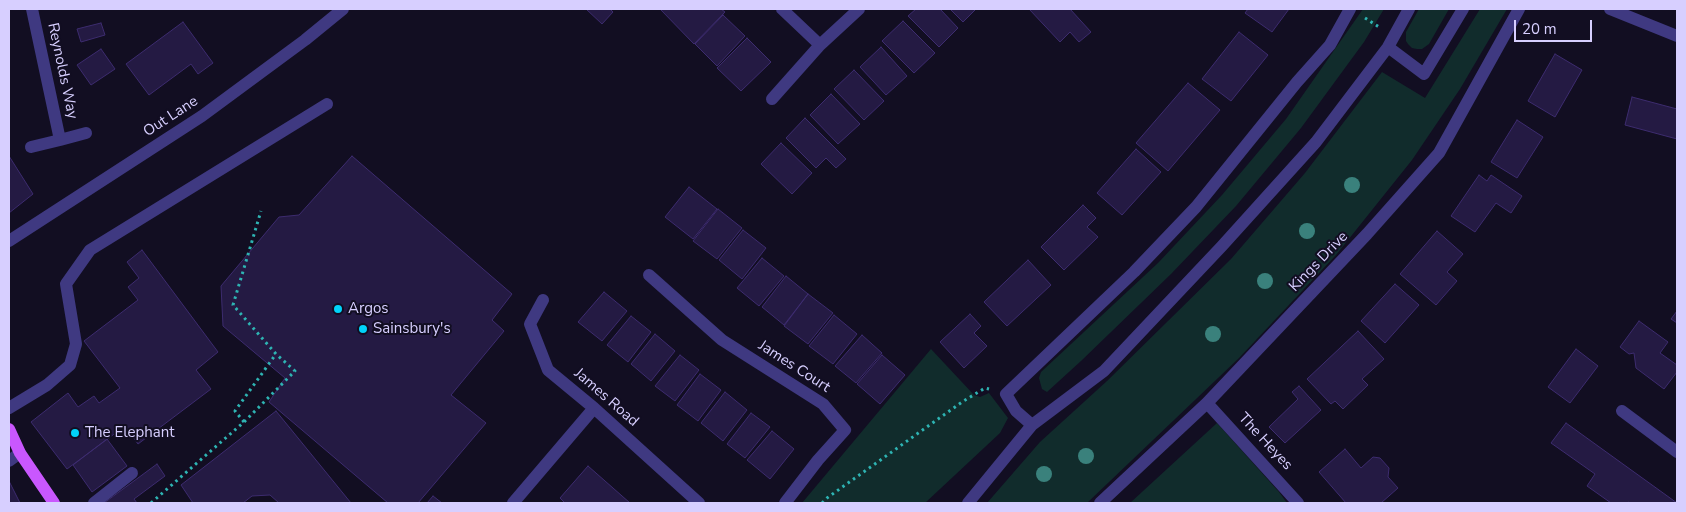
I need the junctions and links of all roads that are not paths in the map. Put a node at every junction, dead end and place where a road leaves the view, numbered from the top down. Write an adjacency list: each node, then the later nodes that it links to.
1 (32, 9): 16 (street, Reynolds Way)
2 (343, 9): 18 (street, Out Lane)
3 (782, 9): 12 (street)
4 (859, 9): 12 (street)
5 (1350, 9): 25 (street)
6 (1409, 9): 11 (street)
7 (1463, 9): 11 (street)
8 (1519, 9): 21 (street, Kings Drive)
9 (1610, 9): 10 (street)
10 (1677, 36)
11 (1391, 41): 25 (street)
12 (820, 45): 13 (street)
13 (772, 99)
14 (327, 104): 22 (street)
15 (86, 133): 16 (street, Reynolds Way)
16 (60, 140): 17 (street, Reynolds Way)
17 (31, 147)
18 (9, 241)
19 (649, 275): 35 (street, James Court)
20 (543, 300): 23 (street, James Road)
21 (1207, 403): 37 (street, Kings Drive); 38 (street, The Heyes)
22 (9, 408)
23 (594, 408): 33 (street); 34 (street, James Road)
24 (1622, 411): 27 (street)
25 (1032, 425): 36 (street)
26 (9, 429): 28 (main road)
27 (1677, 450)
28 (20, 453): 29 (street); 31 (main road)
29 (9, 461)
30 (132, 473): 32 (street)
31 (54, 503)
32 (94, 503)
33 (513, 503)
34 (699, 503)
35 (785, 503)
36 (968, 503)
37 (1100, 503)
38 (1298, 503)

